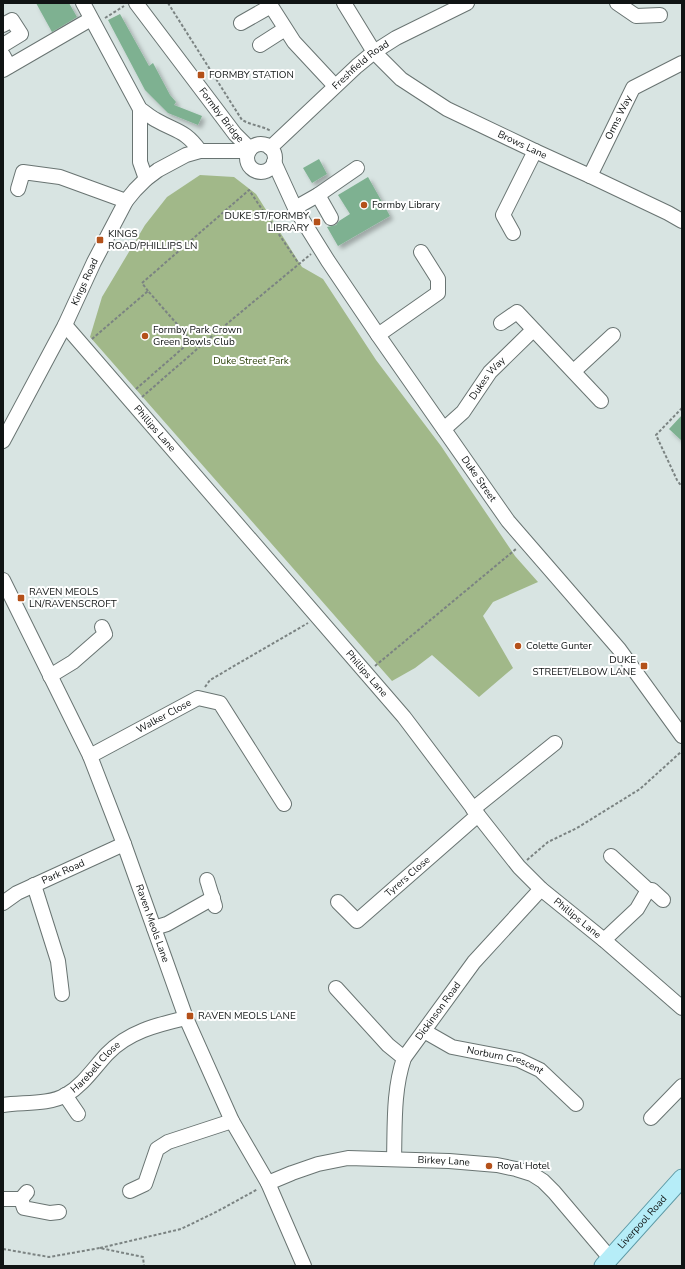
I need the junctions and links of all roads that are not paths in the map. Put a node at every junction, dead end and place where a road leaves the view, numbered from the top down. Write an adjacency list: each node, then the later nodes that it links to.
1 (83, 3): 8 (street)
2 (136, 3): 22 (street, Formby Bridge)
3 (344, 3): 14 (street, Brows Lane)
4 (467, 3): 14 (street, Freshfield Road)
5 (618, 3): 7 (street)
6 (270, 5): 9 (street); 11 (street)
7 (660, 15)
8 (93, 22): 16 (street); 18 (street)
9 (241, 23)
10 (3, 25): 12 (street)
11 (285, 29): 13 (street); 17 (street)
12 (3, 44)
13 (260, 45)
14 (374, 52): 17 (street, Freshfield Road); 21 (street, Brows Lane)
15 (682, 63): 26 (street, Orms Way)
16 (5, 64)
17 (336, 86): 19 (street, Freshfield Road)
18 (140, 109): 20 (street); 27 (street)
19 (270, 148): 22 (street); 23 (street)
20 (200, 151): 22 (street, Kings Road); 27 (street, Kings Road)
21 (535, 151): 26 (street, Brows Lane); 34 (street)
22 (249, 154): 25 (street)
23 (274, 162): 25 (street); 31 (street, Duke Street)
24 (357, 168): 29 (street)
25 (261, 172): 31 (street, Duke Street)
26 (590, 176): 32 (street, Brows Lane)
27 (146, 179): 30 (street, Kings Road)
28 (18, 189): 30 (street)
29 (318, 195): 31 (street); 33 (street)
30 (126, 201): 37 (street, Kings Road)
31 (295, 208): 39 (street, Duke Street)
32 (680, 216)
33 (331, 218)
34 (513, 233)
35 (420, 252): 39 (street)
36 (501, 323): 38 (street)
37 (65, 325): 44 (street, Kings Road); 52 (street, Phillips Lane)
38 (533, 330): 41 (street); 43 (street, Dukes Way)
39 (378, 335): 43 (street, Duke Street)
40 (613, 335): 41 (street)
41 (574, 371): 42 (street)
42 (601, 401)
43 (444, 429): 48 (street, Duke Street)
44 (3, 441)
45 (3, 580): 47 (street, Raven Meols Lane)
46 (102, 627): 47 (street)
47 (50, 676): 50 (street, Raven Meols Lane)
48 (681, 732)
49 (555, 743): 52 (street)
50 (90, 756): 51 (street, Walker Close); 53 (street, Raven Meols Lane)
51 (284, 804)
52 (475, 812): 57 (street, Phillips Lane); 60 (street, Tyrers Close)
53 (124, 844): 56 (street, Park Road); 62 (street, Raven Meols Lane)
54 (611, 856): 58 (street)
55 (207, 880): 62 (street)
56 (34, 885): 61 (street, Park Road); 65 (street)
57 (541, 889): 63 (street, Phillips Lane); 68 (street, Dickinson Road)
58 (648, 890): 59 (street); 63 (street)
59 (663, 900)
60 (338, 902)
61 (3, 903)
62 (154, 928): 67 (street, Raven Meols Lane)
63 (604, 940): 66 (street, Phillips Lane)
64 (336, 988): 69 (street)
65 (62, 994)
66 (682, 1008)
67 (186, 1018): 71 (street, Harebell Close); 76 (street, Raven Meols Lane)
68 (424, 1031): 69 (street, Dickinson Road); 72 (street, Norburn Crescent)
69 (404, 1058): 77 (street, Dickinson Road)
70 (682, 1086): 75 (street)
71 (65, 1095): 73 (street, Harebell Close); 74 (street)
72 (576, 1104)
73 (3, 1105)
74 (78, 1114)
75 (651, 1118)
76 (232, 1121): 79 (street, Raven Meols Lane); 80 (street)
77 (394, 1159): 79 (street, Birkey Lane); 83 (street, Birkey Lane)
78 (682, 1178): 83 (main road, Liverpool Road)
79 (268, 1183): 84 (street, Raven Meols Lane)
80 (130, 1191)
81 (3, 1200): 82 (street)
82 (59, 1212)
83 (607, 1262)
84 (304, 1266)

